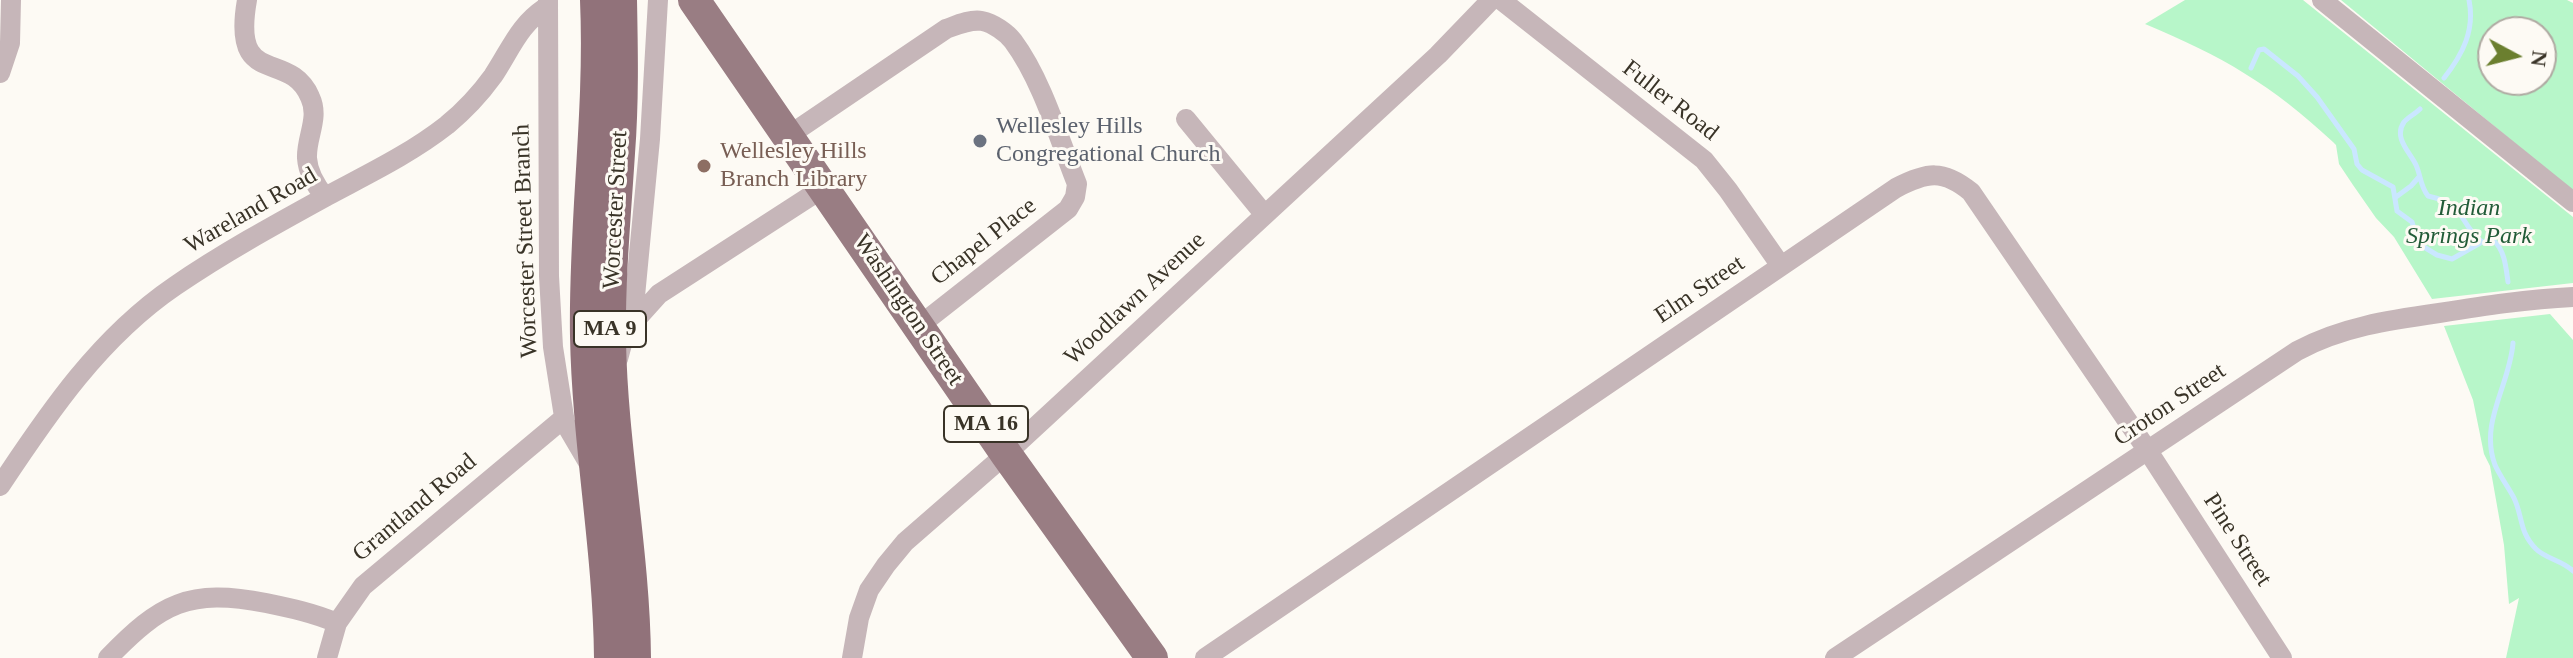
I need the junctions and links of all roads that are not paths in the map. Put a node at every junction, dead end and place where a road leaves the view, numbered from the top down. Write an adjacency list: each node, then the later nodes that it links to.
1 (11, 0): 11 (street)
2 (247, 0): 15 (street)
3 (596, 0): 28 (highway, Worcester Street / MA 9)
4 (621, 0): 24 (highway, Worcester Street / MA 9)
5 (658, 0): 16 (street)
6 (694, 0): 13 (main road, Washington Street / MA 16)
7 (1491, 0): 18 (street, Woodlawn Avenue)
8 (1501, 0): 19 (street, Fuller Road)
9 (2322, 0): 17 (street)
10 (548, 3): 15 (street, Wareland Road); 25 (street, Worcester Street Branch)
11 (0, 73)
12 (1186, 119): 18 (street)
13 (788, 136): 14 (main road, Washington Street / MA 16); 22 (street, Chapel Place)
14 (823, 188): 20 (street); 22 (main road, Washington Street / MA 16)
15 (325, 197): 29 (street, Wareland Road)
16 (645, 197): 20 (street); 23 (street)
17 (2573, 202)
18 (1264, 214): 27 (street, Woodlawn Avenue)
19 (1781, 266): 26 (street, Elm Street); 37 (street, Elm Street)
20 (659, 294): 23 (street)
21 (2573, 297): 26 (street, Croton Street)
22 (919, 326): 27 (main road, Washington Street / MA 16)
23 (625, 338): 24 (street)
24 (612, 382): 34 (highway, Worcester Street / MA 9)
25 (564, 418): 28 (street, Worcester Street Branch); 30 (street, Grantland Road)
26 (2148, 451): 38 (street, Croton Street); 39 (street, Pine Street)
27 (1006, 454): 35 (street, Woodlawn Avenue); 36 (main road, Washington Street / MA 16)
28 (594, 472): 33 (highway, Worcester Street / MA 9)
29 (0, 486)
30 (337, 623): 31 (street); 32 (street, Grantland Road)
31 (108, 658)
32 (327, 658)
33 (610, 658)
34 (635, 658)
35 (852, 658)
36 (1152, 658)
37 (1205, 658)
38 (1835, 658)
39 (2282, 658)

